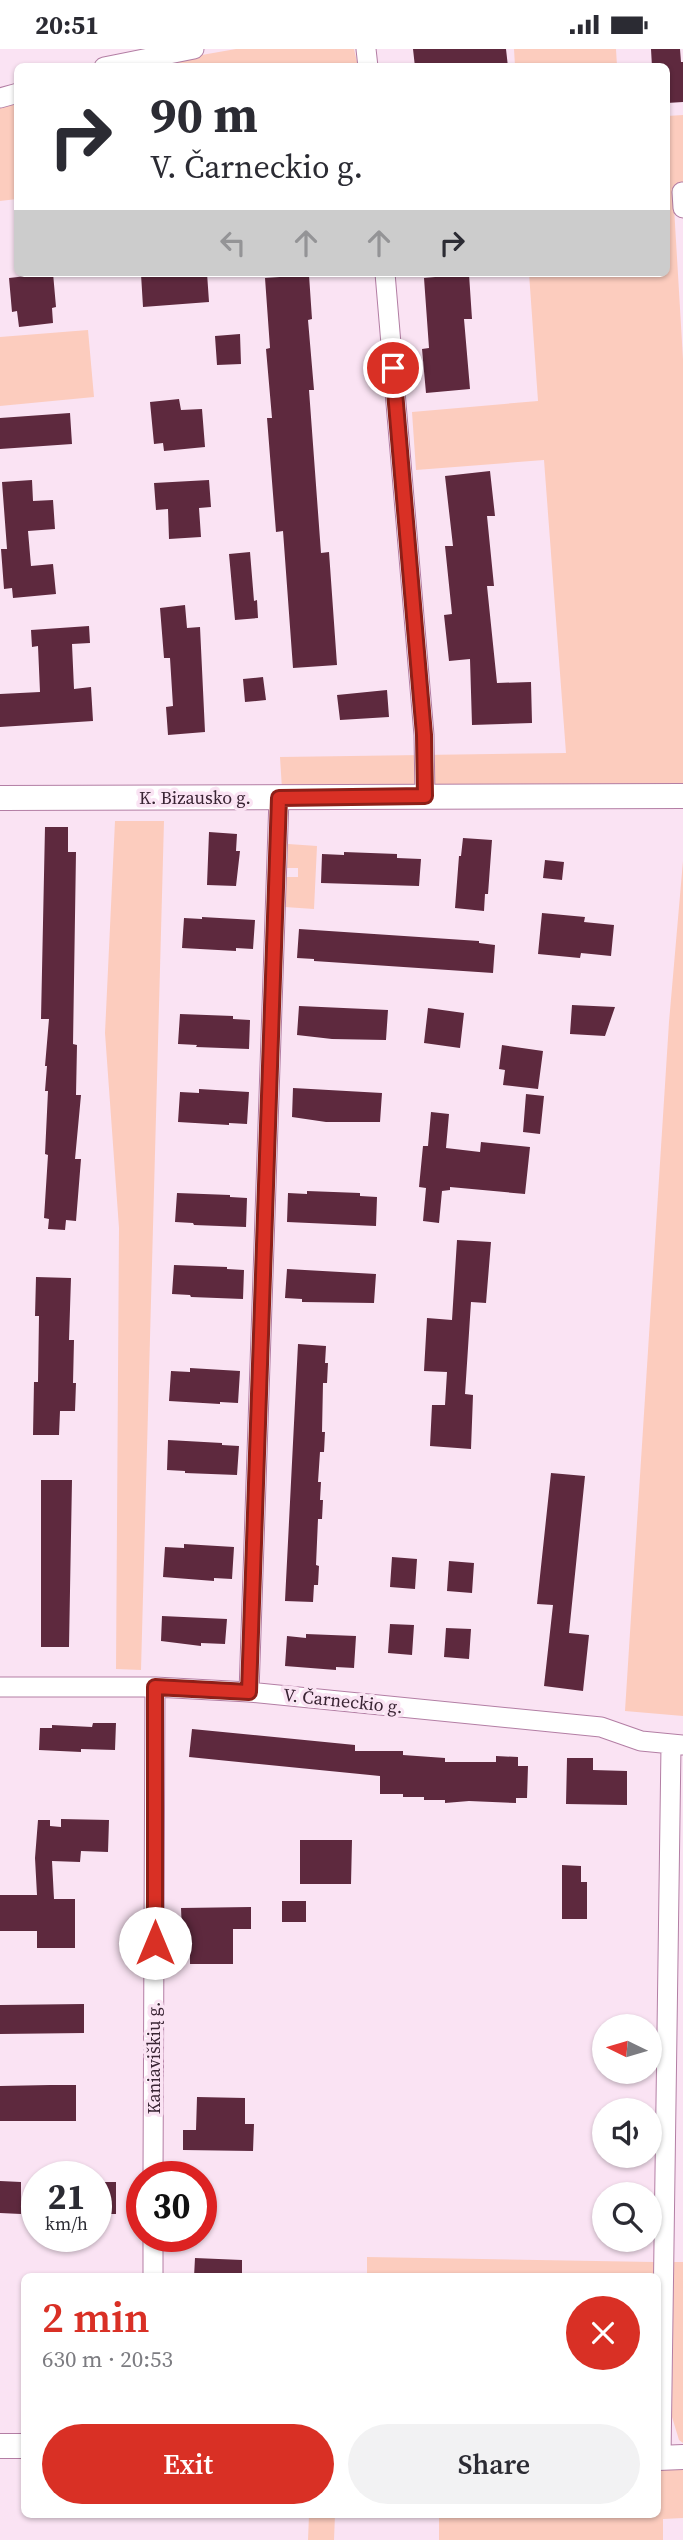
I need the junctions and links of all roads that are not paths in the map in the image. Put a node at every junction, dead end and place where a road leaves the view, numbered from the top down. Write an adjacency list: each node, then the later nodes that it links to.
1 (194, 49): 2 (street)
2 (124, 63)
3 (385, 277): 4 (street)
4 (425, 796): 5 (street, K. Bizausko g.); 7 (street, K. Bizausko g.)
5 (683, 796)
6 (0, 798): 7 (street, K. Bizausko g.)
7 (279, 798): 10 (street)
8 (0, 1687): 9 (street, V. Čarneckio g.)
9 (155, 1687): 10 (street, V. Čarneckio g.); 12 (street, Kaniaviškių g.)
10 (249, 1692): 11 (street, V. Čarneckio g.)
11 (677, 1745): 17 (street)
12 (153, 2161)
13 (153, 2252): 14 (street)
14 (152, 2273)
15 (0, 2446): 16 (street)
16 (21, 2446)
17 (667, 2457)

